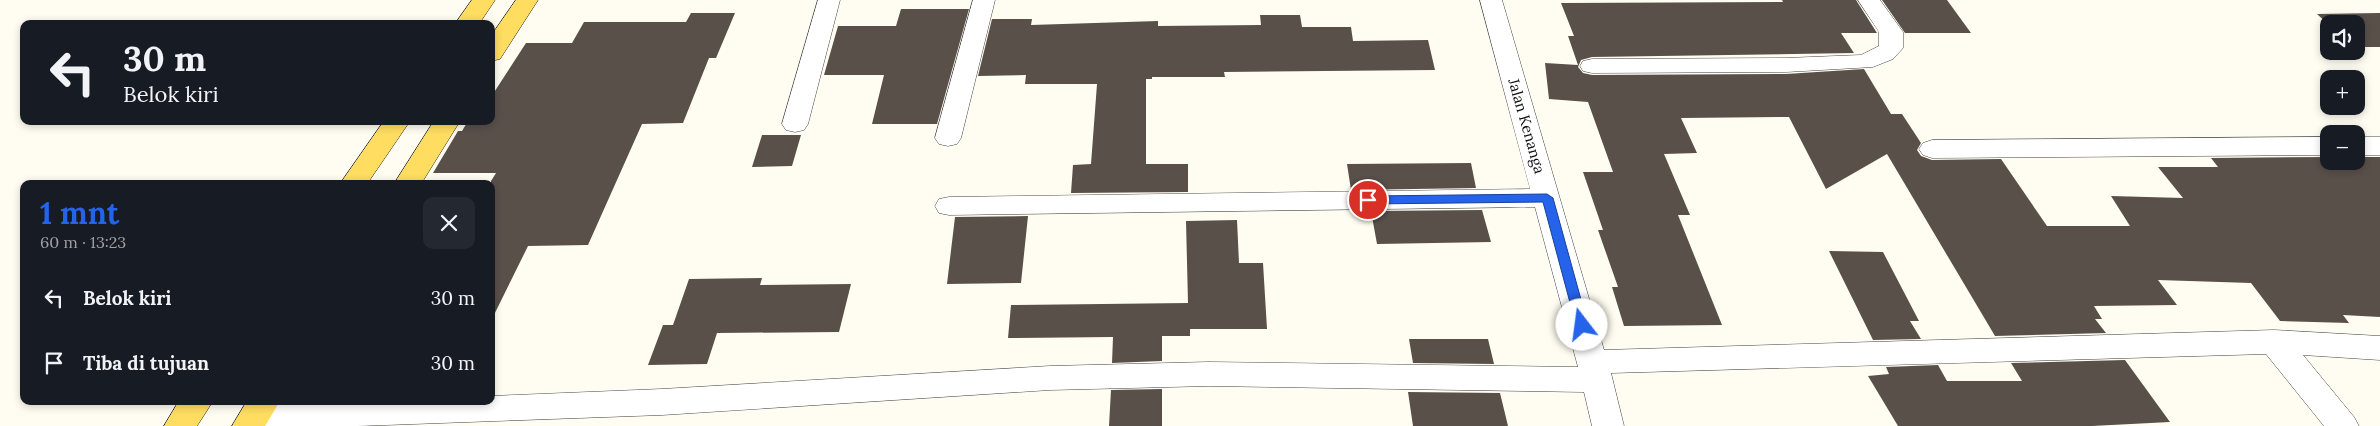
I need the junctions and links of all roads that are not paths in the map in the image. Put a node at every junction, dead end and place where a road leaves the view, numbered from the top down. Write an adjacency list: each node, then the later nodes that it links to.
1 (484, 0): 7 (main road)
2 (527, 0): 8 (main road)
3 (829, 0): 10 (street)
4 (984, 0): 13 (street)
5 (1492, 0): 20 (street, Jalan Kenanga)
6 (1869, 0): 9 (street)
7 (470, 20)
8 (495, 48)
9 (1592, 66)
10 (795, 124)
11 (394, 125): 18 (main road)
12 (445, 125): 19 (main road)
13 (948, 138)
14 (2320, 146): 17 (street)
15 (2365, 146): 16 (street)
16 (2380, 146)
17 (1932, 149)
18 (356, 180)
19 (410, 180)
20 (1547, 198): 21 (street); 24 (street, Jalan Kenanga)
21 (949, 206)
22 (2274, 342): 23 (street); 24 (street); 29 (street)
23 (2380, 348)
24 (1595, 371): 26 (street); 28 (street, Jalan Kenanga)
25 (194, 405): 27 (main road)
26 (255, 415)
27 (180, 426)
28 (1608, 426)
29 (2342, 426)

